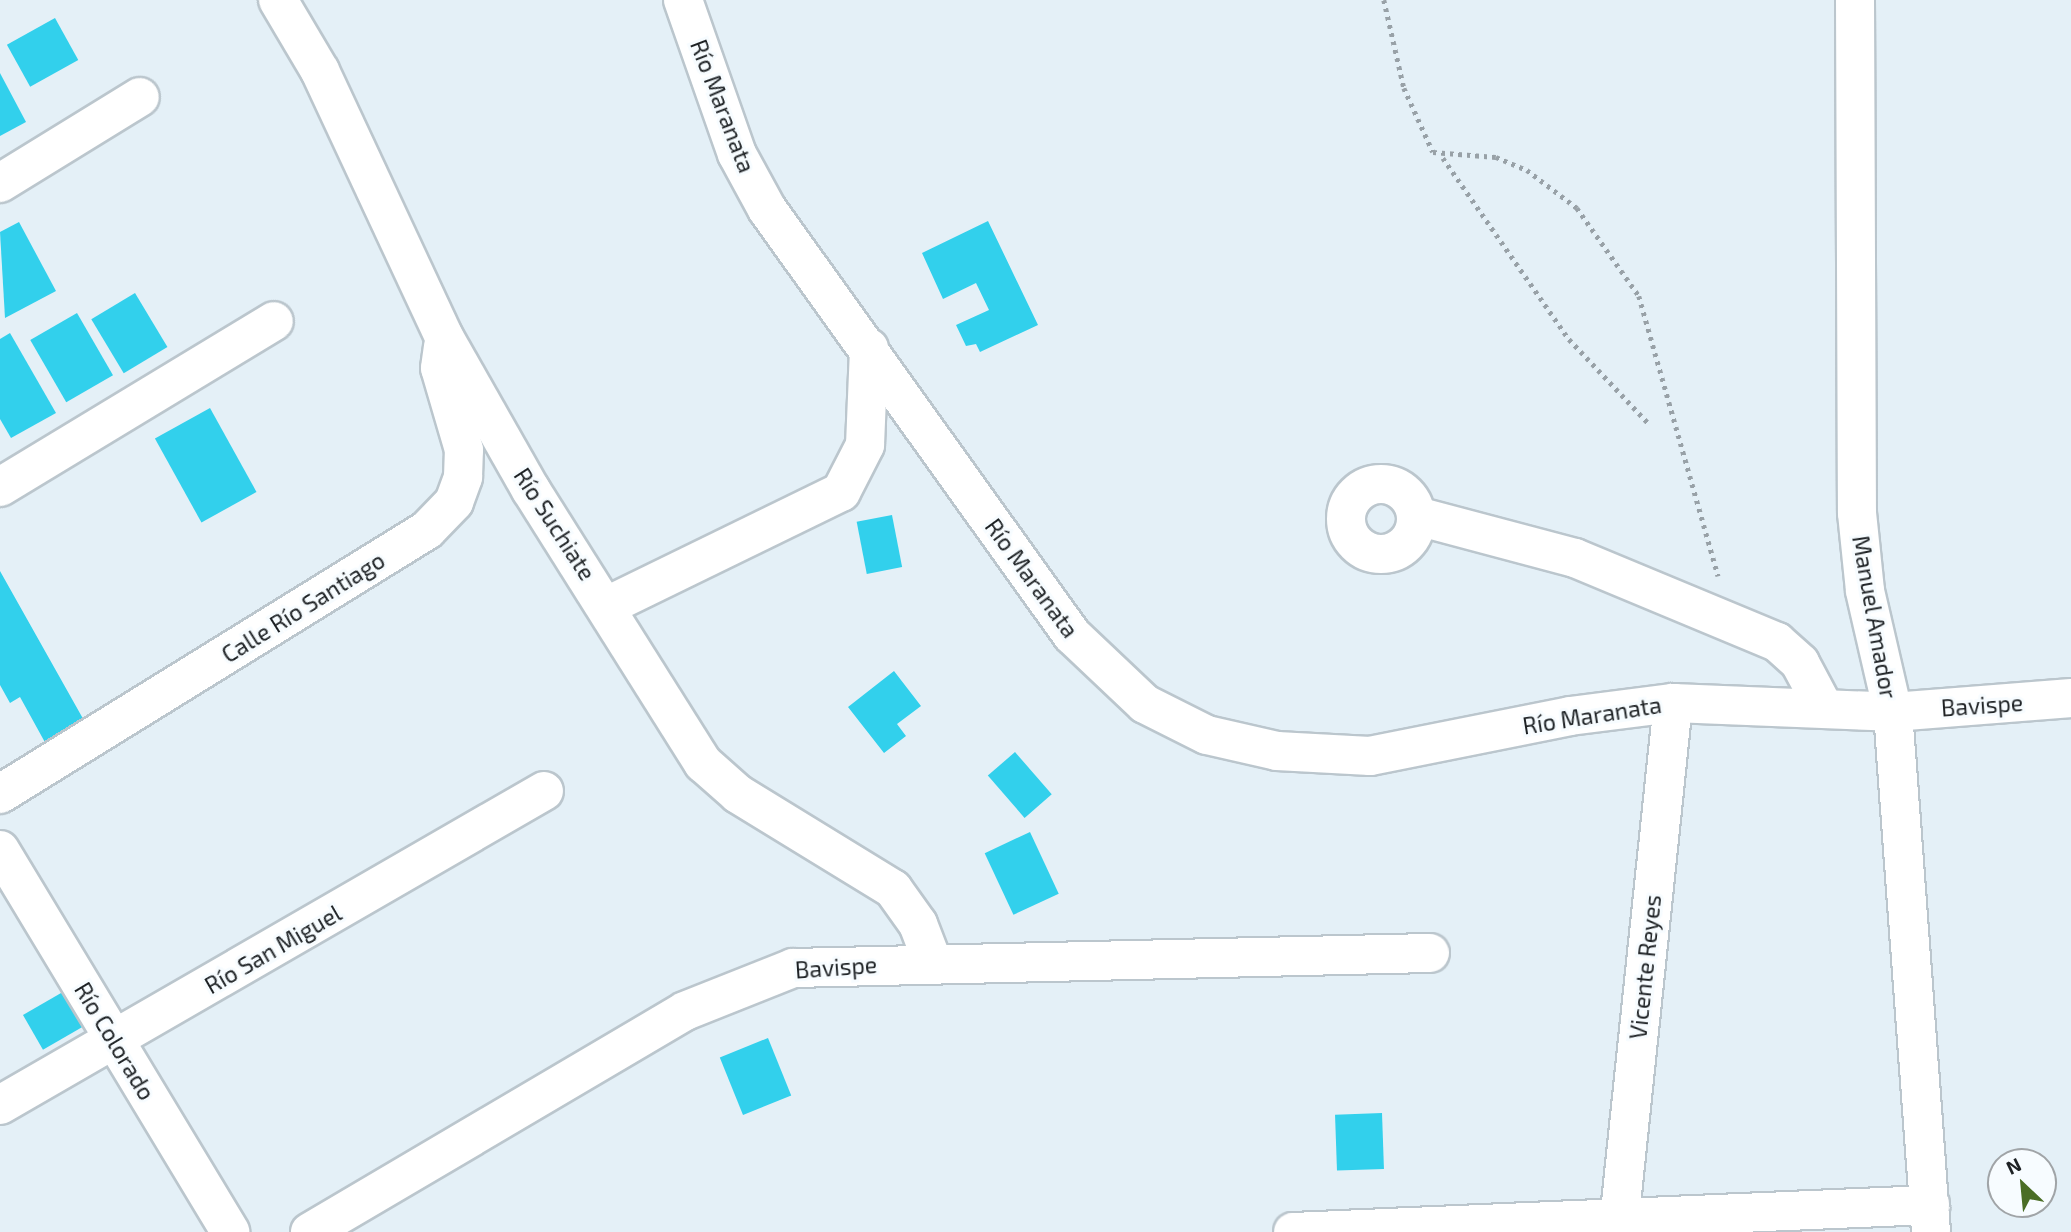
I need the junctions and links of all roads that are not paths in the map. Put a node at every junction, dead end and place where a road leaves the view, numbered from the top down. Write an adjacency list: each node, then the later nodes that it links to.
1 (278, 0): 7 (street, Río Suchiate)
2 (683, 0): 8 (street, Río Maranata)
3 (1855, 0): 15 (street, Manuel Amador)
4 (140, 97): 5 (street)
5 (0, 183)
6 (274, 321): 9 (street)
7 (444, 337): 11 (street, Río Suchiate); 17 (street, Calle Río Santiago)
8 (869, 348): 11 (street); 13 (street, Río Maranata)
9 (0, 487)
10 (1417, 516): 14 (street)
11 (609, 606): 20 (street, Río Suchiate)
12 (2071, 698): 15 (street, Bavispe)
13 (1673, 703): 14 (street, Río Maranata); 24 (street, Vicente Reyes)
14 (1823, 706): 15 (street, Río Maranata)
15 (1893, 712): 23 (street, Manuel Amador)
16 (544, 791): 21 (street, Río San Miguel)
17 (0, 794)
18 (0, 850): 21 (street, Río Colorado)
19 (1430, 953): 20 (street, Bavispe)
20 (932, 961): 27 (street, Bavispe)
21 (115, 1040): 22 (street, Río San Miguel); 26 (street, Río Colorado)
22 (0, 1105)
23 (1931, 1218): 24 (street)
24 (1618, 1227): 25 (street)
25 (1338, 1231): 28 (street)
26 (230, 1232)
27 (310, 1232)
28 (1293, 1232)

